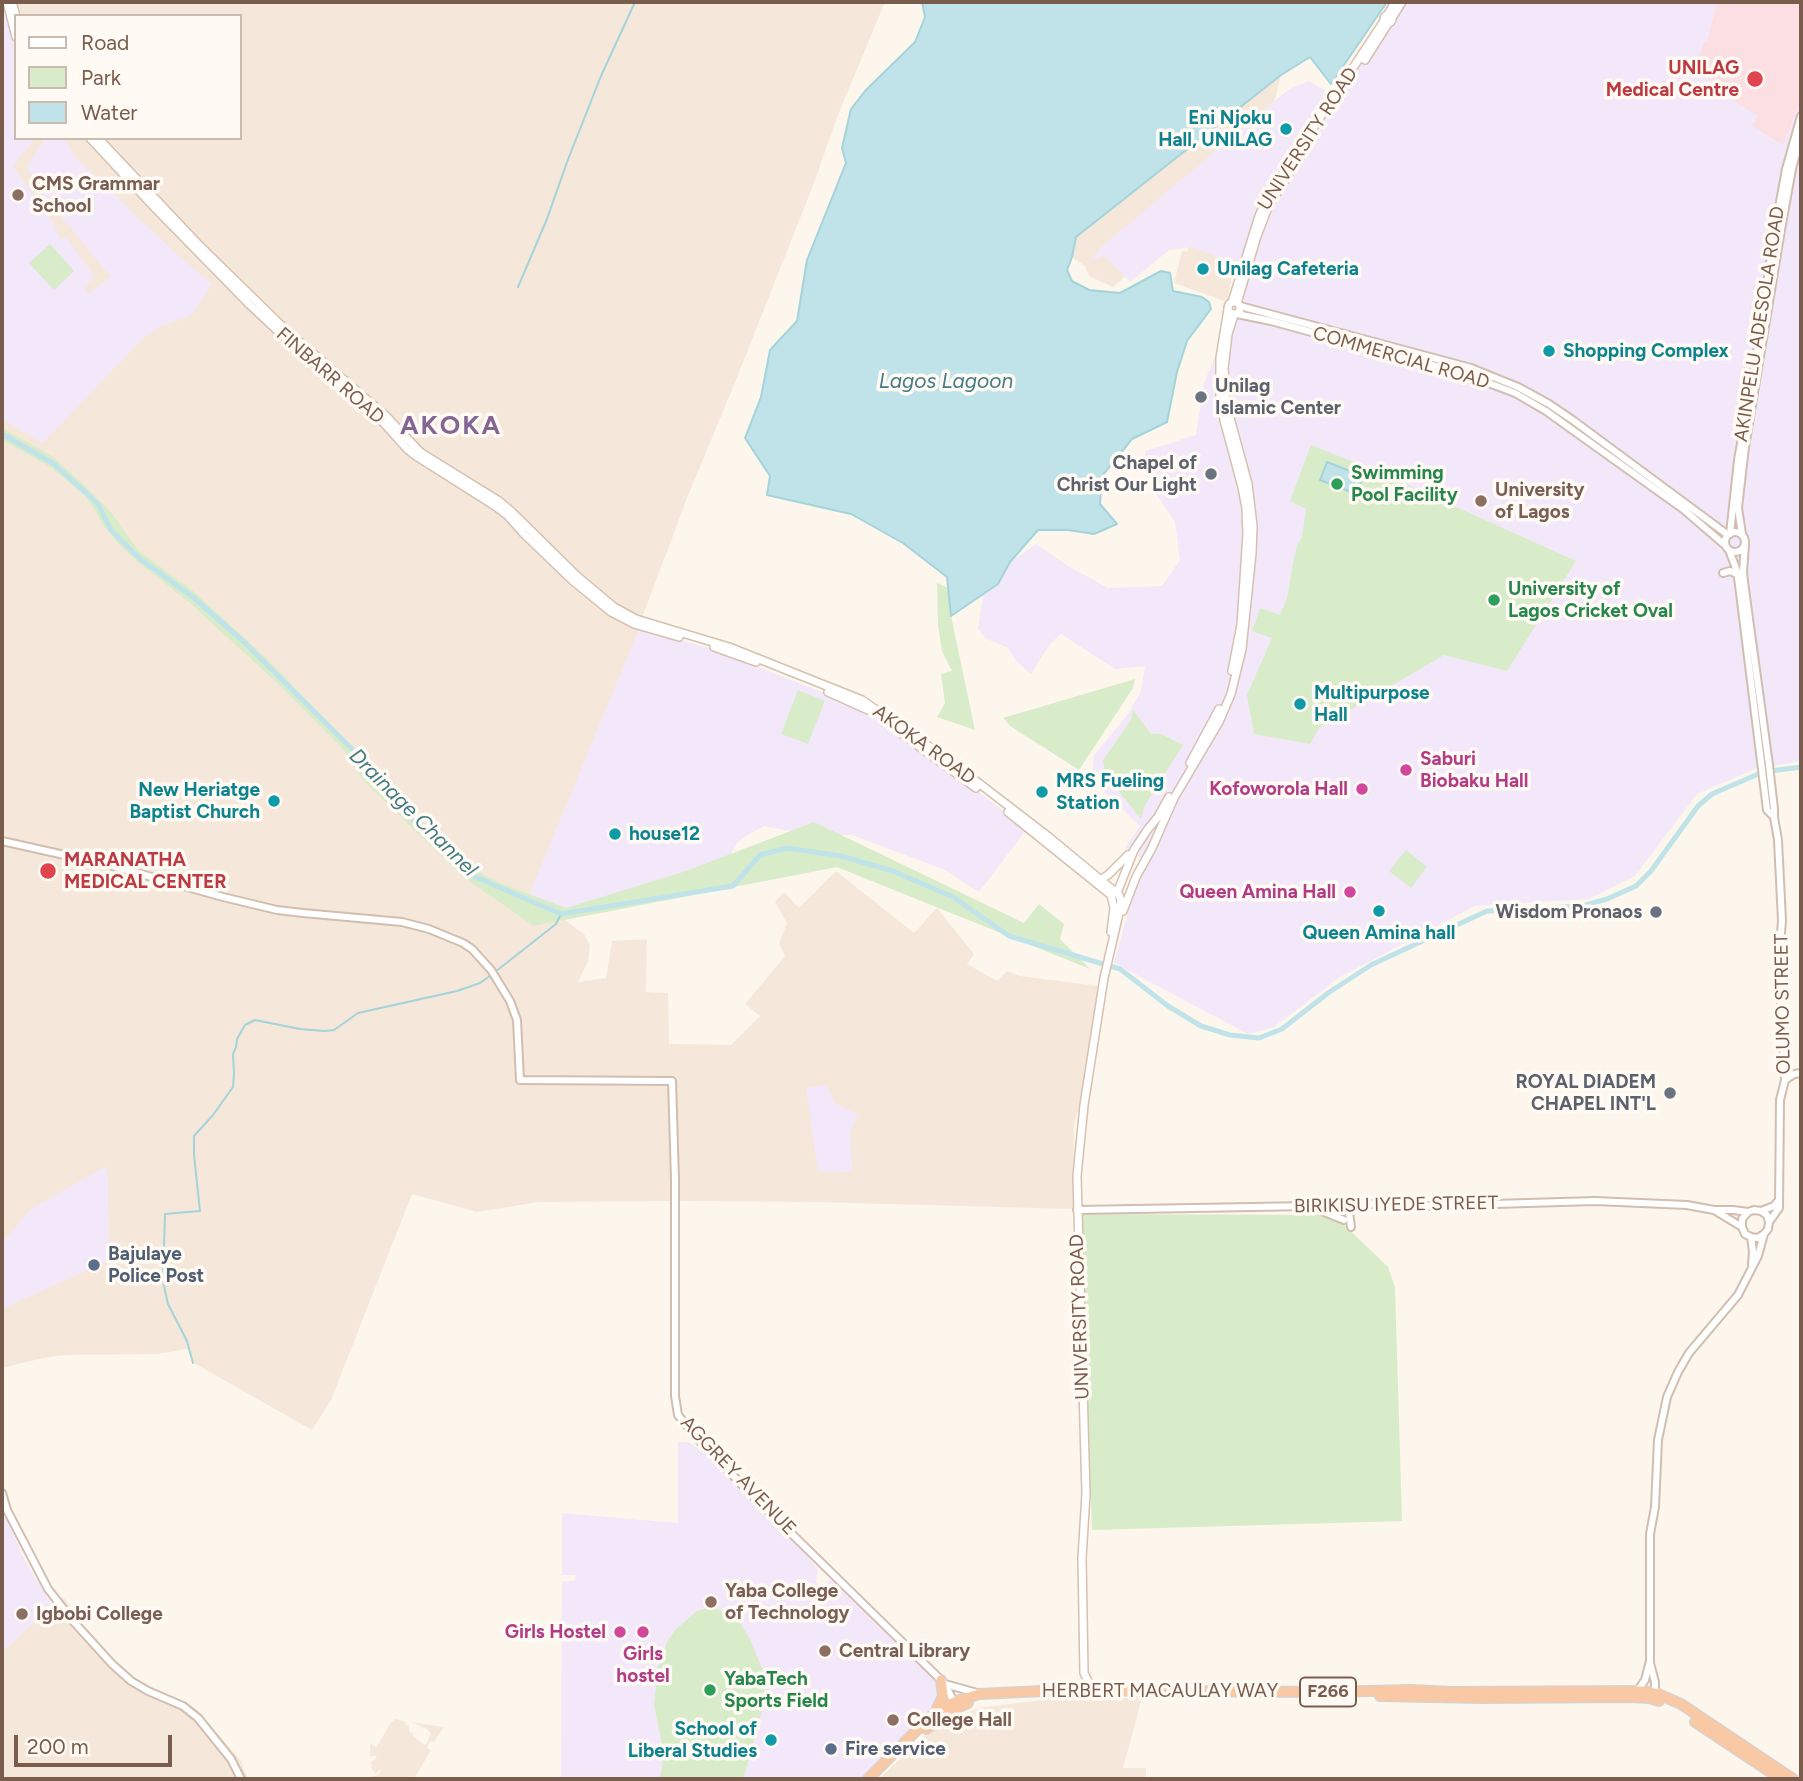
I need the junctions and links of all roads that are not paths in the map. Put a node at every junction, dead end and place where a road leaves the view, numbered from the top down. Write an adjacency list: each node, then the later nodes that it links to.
1 (10, 2): 5 (main road)
2 (1395, 2): 4 (main road, UNIVERSITY ROAD)
3 (1402, 2): 4 (main road, UNIVERSITY ROAD)
4 (1388, 19): 11 (main road, UNIVERSITY ROAD)
5 (14, 25)
6 (1801, 116): 12 (street, AKINPELU ADESOLA ROAD)
7 (1801, 135): 13 (street, AKINPELU ADESOLA ROAD)
8 (92, 140): 10 (main road, FINBARR ROAD)
9 (100, 140): 10 (main road, FINBARR ROAD)
10 (253, 303): 18 (main road, FINBARR ROAD)
11 (1235, 308): 12 (street, COMMERCIAL ROAD); 15 (street, COMMERCIAL ROAD); 21 (main road, UNIVERSITY ROAD); 23 (main road, UNIVERSITY ROAD)
12 (1729, 534): 13 (street); 15 (street)
13 (1742, 534): 14 (street)
14 (1745, 545): 15 (street); 20 (street)
15 (1728, 548): 17 (street)
16 (1723, 573): 17 (street)
17 (1737, 574): 20 (street)
18 (635, 622): 19 (main road, AKOKA ROAD)
19 (861, 703): 26 (main road, AKOKA ROAD); 27 (main road)
20 (1765, 766): 33 (street, OLUMO STREET)
21 (1142, 839): 23 (main road); 24 (main road, UNIVERSITY ROAD)
22 (2, 841): 51 (street, AGGREY AVENUE)
23 (1152, 848): 25 (main road, UNIVERSITY ROAD)
24 (1134, 850): 26 (main road); 28 (main road, UNIVERSITY ROAD)
25 (1136, 877): 28 (main road); 30 (main road, UNIVERSITY ROAD)
26 (1101, 879): 28 (main road, AKOKA ROAD)
27 (1107, 891): 28 (main road); 29 (main road)
28 (1117, 892): 29 (main road, UNIVERSITY ROAD); 30 (main road)
29 (1114, 908): 31 (main road, UNIVERSITY ROAD)
30 (1115, 935): 31 (main road)
31 (1107, 964): 37 (main road, UNIVERSITY ROAD)
32 (1801, 1073): 33 (street)
33 (1785, 1080): 34 (street, OLUMO STREET)
34 (1779, 1200): 39 (street); 42 (street)
35 (1354, 1204): 36 (street, BIRIKISU IYEDE STREET); 38 (street, BIRIKISU IYEDE STREET); 43 (street)
36 (1310, 1206): 37 (street, BIRIKISU IYEDE STREET); 41 (street)
37 (1077, 1210): 50 (main road, UNIVERSITY ROAD)
38 (1714, 1210): 40 (street, BIRIKISU IYEDE STREET); 44 (street, BIRIKISU IYEDE STREET)
39 (1761, 1211): 40 (street); 42 (street)
40 (1748, 1212): 44 (street)
41 (1344, 1220)
42 (1769, 1222): 45 (street)
43 (1351, 1227)
44 (1742, 1227): 46 (street)
45 (1764, 1234): 46 (street); 47 (street)
46 (1751, 1237): 47 (street)
47 (1751, 1269): 49 (street)
48 (2, 1493): 59 (street)
49 (1650, 1661): 54 (street); 56 (street)
50 (1084, 1673): 52 (main road); 53 (main road)
51 (943, 1682): 55 (street); 57 (street); 58 (highway)
52 (1076, 1689): 53 (highway, HERBERT MACAULAY WAY / F266); 55 (highway, HERBERT MACAULAY WAY / F266)
53 (1092, 1689): 54 (highway, HERBERT MACAULAY WAY / F266)
54 (1638, 1690): 56 (highway, HERBERT MACAULAY WAY / F266)
55 (979, 1693): 57 (highway, HERBERT MACAULAY WAY / F266)
56 (1656, 1693): 63 (highway, HERBERT MACAULAY WAY / F266)
57 (954, 1702): 58 (highway, HERBERT MACAULAY WAY / F266)
58 (935, 1713): 60 (highway, HERBERT MACAULAY WAY / F266)
59 (242, 1779)
60 (868, 1779)
61 (875, 1779): 62 (highway, HERBERT MACAULAY WAY / F266)
62 (1781, 1779)
63 (1793, 1779)

